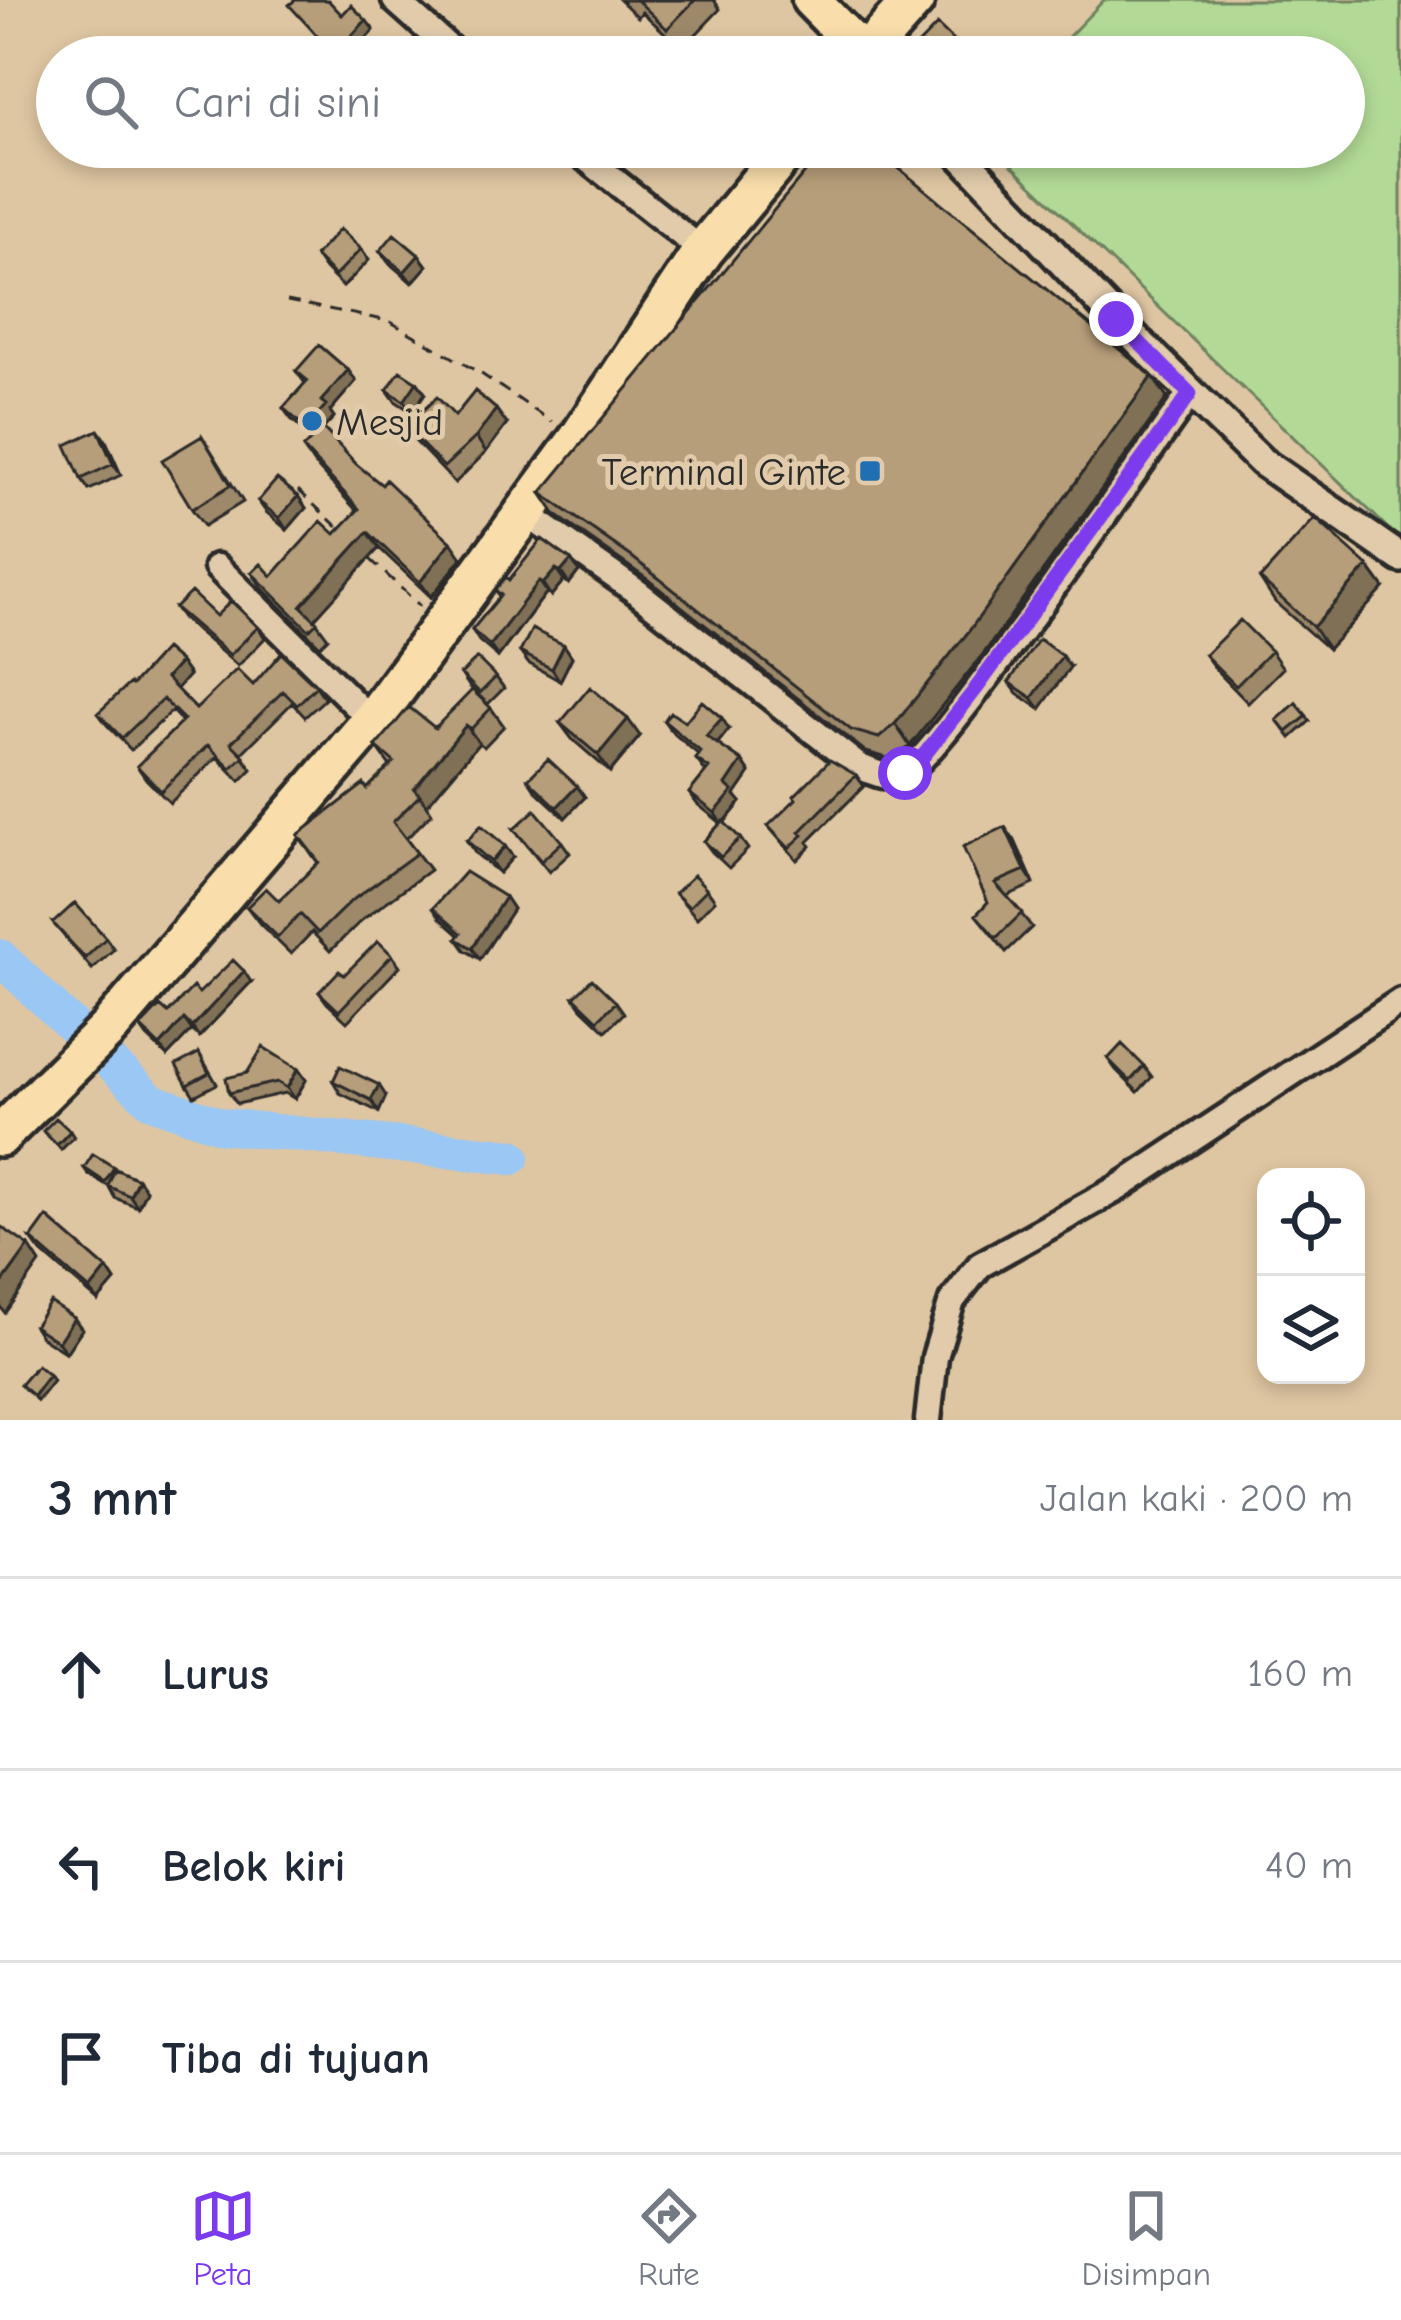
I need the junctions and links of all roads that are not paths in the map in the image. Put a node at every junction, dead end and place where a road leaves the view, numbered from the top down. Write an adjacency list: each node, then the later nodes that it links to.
1 (395, 0): 4 (street)
2 (811, 0): 5 (main road)
3 (914, 0): 6 (highway)
4 (435, 36)
5 (846, 36)
6 (882, 36)
7 (599, 168): 10 (street)
8 (772, 168): 10 (highway)
9 (973, 168): 11 (street)
10 (704, 251): 12 (highway)
11 (1190, 394): 12 (street); 13 (street)
12 (525, 513): 15 (highway)
13 (1401, 558)
14 (217, 567): 15 (street)
15 (372, 721): 17 (highway)
16 (1401, 1001): 18 (street)
17 (0, 1136)
18 (928, 1420)

